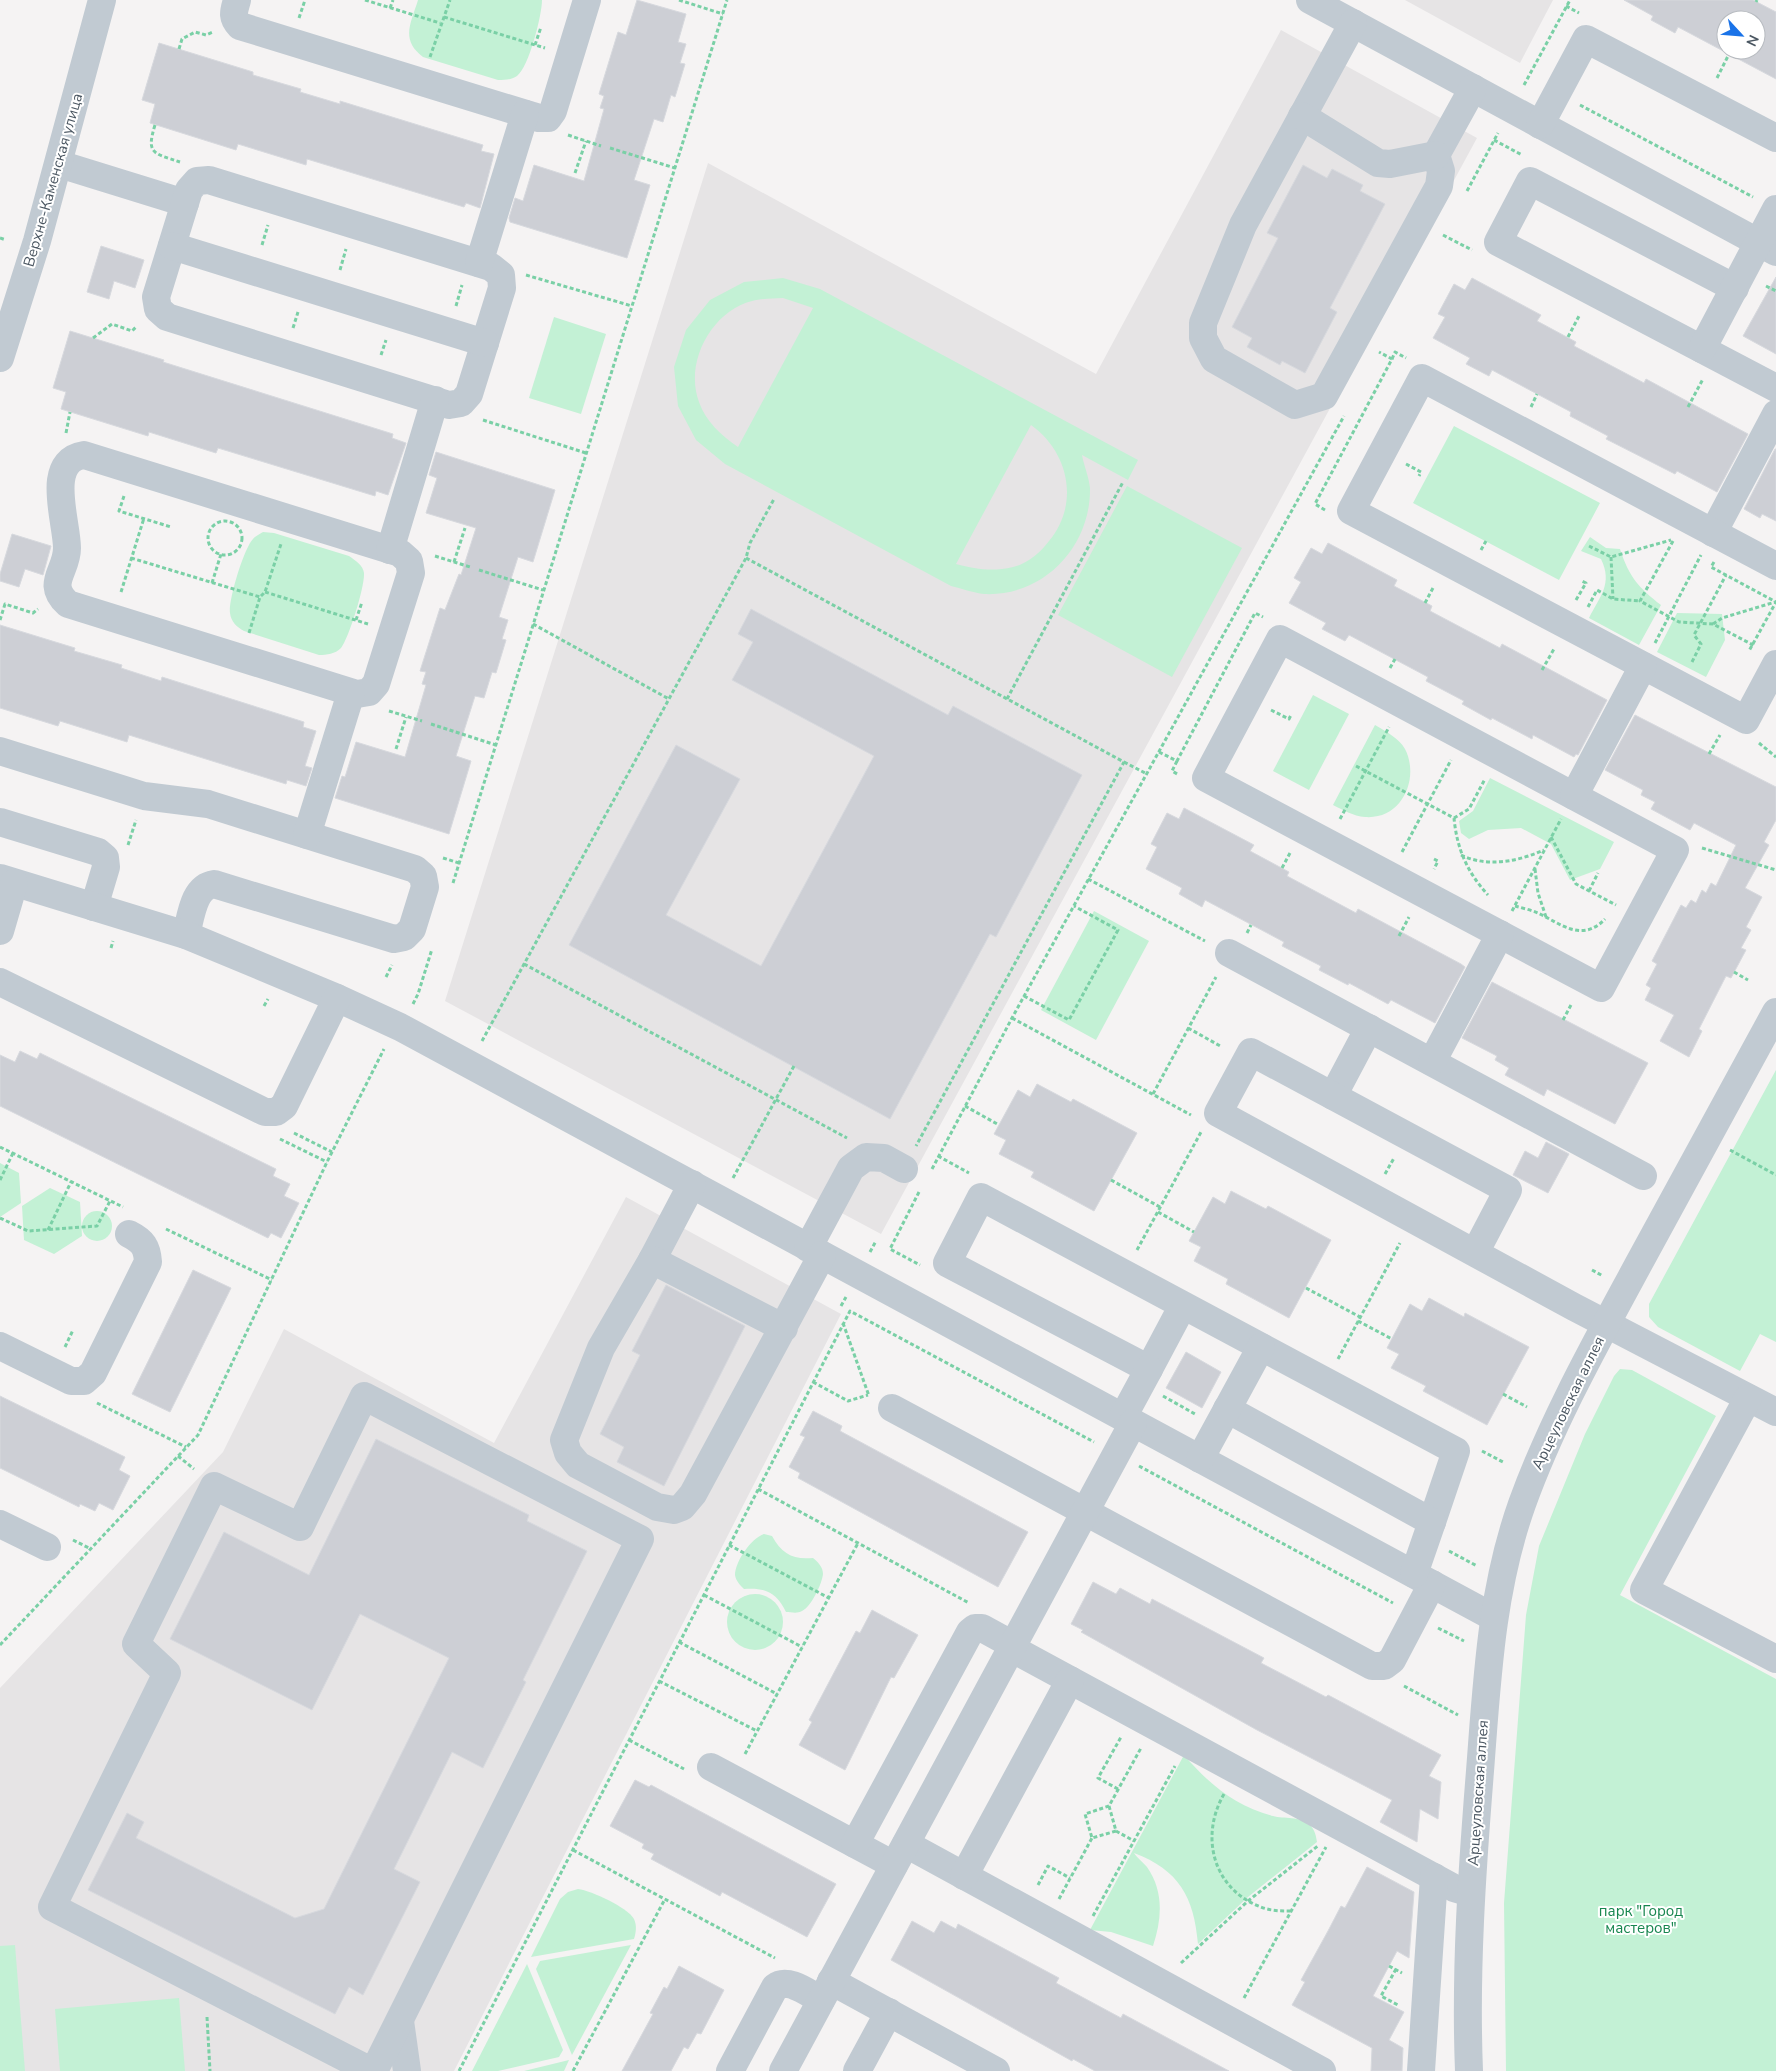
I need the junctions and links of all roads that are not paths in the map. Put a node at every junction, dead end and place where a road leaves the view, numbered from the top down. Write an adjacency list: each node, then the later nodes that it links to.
1 (102, 0): 12 (street, Верхне-Каменская улица)
2 (587, 0): 7 (street)
3 (1310, 0): 5 (street)
4 (236, 10): 7 (street)
5 (1353, 23): 6 (street); 8 (street)
6 (1473, 88): 9 (street); 11 (street)
7 (525, 114): 17 (street)
8 (1302, 116): 11 (street); 11 (street)
9 (1540, 125): 10 (street); 16 (street)
10 (1776, 138)
11 (1436, 154)
12 (59, 164): 13 (street); 20 (street, Верхне-Каменская улица)
13 (191, 192): 15 (street); 17 (street)
14 (1767, 204): 16 (street)
15 (172, 246): 19 (street); 23 (street)
16 (1767, 247): 18 (street)
17 (483, 267): 19 (street)
18 (1734, 288): 21 (street); 21 (street)
19 (485, 344): 23 (street)
20 (0, 358)
21 (1704, 362): 22 (street)
22 (1776, 388)
23 (448, 402): 26 (street)
24 (1776, 414): 25 (street)
25 (1713, 533): 27 (street); 29 (street)
26 (400, 556): 30 (street); 30 (street)
27 (1776, 566)
28 (1769, 656): 29 (street)
29 (1643, 666): 32 (street)
30 (360, 693): 34 (street)
31 (0, 751): 34 (street)
32 (1568, 806): 38 (street); 38 (street)
33 (0, 822): 36 (street)
34 (307, 835): 39 (street)
35 (7, 881): 36 (street); 37 (street)
36 (94, 907): 39 (street)
37 (0, 931)
38 (1500, 934): 45 (street)
39 (186, 935): 42 (street)
40 (1228, 953): 44 (street)
41 (0, 982): 42 (street)
42 (337, 998): 49 (street)
43 (1776, 1012): 55 (street, Арцеуловская аллея)
44 (1369, 1028): 45 (street); 46 (street)
45 (1432, 1062): 47 (street)
46 (1333, 1096): 52 (street); 52 (street)
47 (1644, 1176)
48 (918, 1177): 51 (street)
49 (692, 1184): 51 (street); 53 (street)
50 (129, 1234): 57 (street)
51 (815, 1251): 56 (street); 64 (street)
52 (1476, 1253): 55 (street)
53 (652, 1260): 56 (street); 56 (street)
54 (1183, 1305): 58 (street); 59 (street); 59 (street)
55 (1606, 1324): 60 (street); 71 (street, Арцеуловская аллея)
56 (784, 1328)
57 (0, 1346)
58 (1261, 1346): 62 (street); 67 (street)
59 (1149, 1369): 64 (street)
60 (1748, 1398): 63 (street); 73 (street)
61 (892, 1408): 66 (street)
62 (1227, 1409): 65 (street); 67 (street)
63 (1776, 1412)
64 (1128, 1420): 65 (street); 66 (street)
65 (1200, 1459): 70 (street)
66 (1085, 1513): 70 (street); 72 (street)
67 (1432, 1522): 70 (street)
68 (0, 1524): 69 (street)
69 (47, 1547)
70 (1423, 1579): 71 (street)
71 (1493, 1617): 80 (street, Арцеуловская аллея)
72 (1012, 1647): 74 (street); 76 (street); 77 (street)
73 (1776, 1659)
74 (1070, 1680): 78 (street); 79 (street)
75 (721, 1772): 76 (street)
76 (855, 1844): 77 (street)
77 (900, 1854): 78 (street); 81 (street)
78 (964, 1876): 90 (street)
79 (1434, 1877): 80 (street); 91 (street)
80 (1471, 1893): 92 (street, Арцеуловская аллея)
81 (826, 1991): 82 (street); 86 (street); 87 (street)
82 (889, 2012): 88 (street); 89 (street)
83 (400, 2021): 84 (street); 84 (street); 85 (street)
84 (373, 2071)
85 (407, 2071)
86 (730, 2071)
87 (783, 2071)
88 (857, 2071)
89 (996, 2071)
90 (1322, 2071)
91 (1421, 2071)
92 (1469, 2071)

